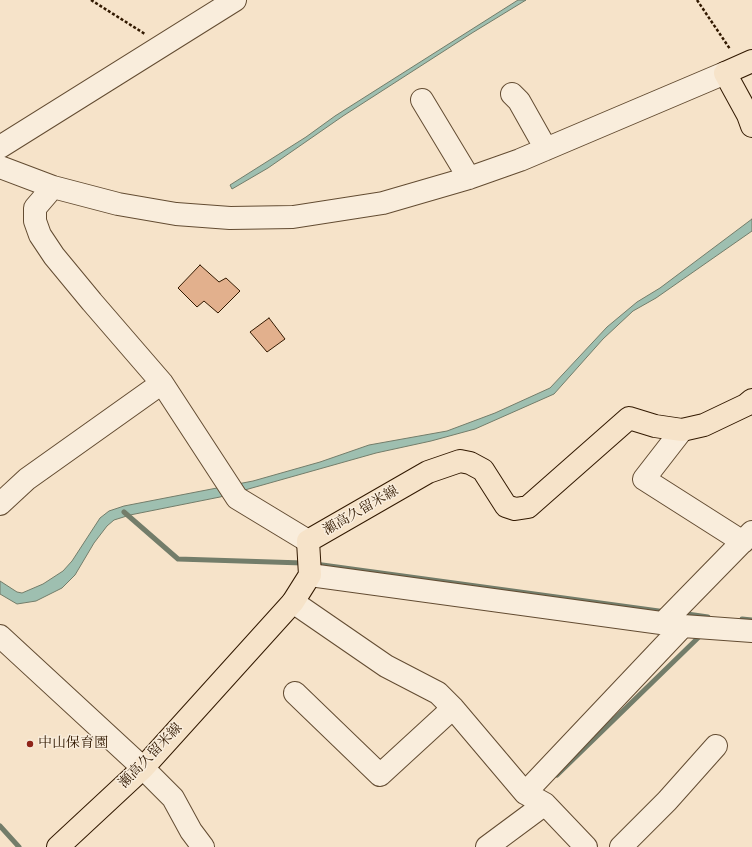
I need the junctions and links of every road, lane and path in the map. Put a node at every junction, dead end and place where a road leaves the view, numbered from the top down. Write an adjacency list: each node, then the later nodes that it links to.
1 (91, 0): 4 (path)
2 (235, 0): 4 (street)
3 (697, 0): 5 (path)
4 (162, 45): 9 (street)
5 (739, 66): 8 (main road); 10 (street)
6 (512, 94): 10 (street)
7 (422, 100): 12 (street)
8 (752, 126)
9 (0, 147)
10 (546, 149): 12 (street)
11 (0, 167): 13 (street)
12 (469, 178): 13 (street)
13 (53, 187): 14 (street)
14 (162, 383): 17 (street); 19 (street)
15 (752, 400): 16 (main road, 瀬高久留米線)
16 (682, 430): 18 (street); 19 (main road, 瀬高久留米線)
17 (0, 504)
18 (747, 537): 21 (street)
19 (309, 560): 20 (main road, 瀬高久留米線); 21 (street)
20 (293, 602): 25 (street); 27 (main road, 瀬高久留米線)
21 (673, 624): 22 (street); 28 (street)
22 (752, 631)
23 (0, 636): 27 (street)
24 (295, 693): 25 (street)
25 (453, 708): 28 (street)
26 (716, 746): 34 (street)
27 (143, 768): 30 (main road, 瀬高久留米線); 31 (street)
28 (525, 793): 29 (street)
29 (545, 804): 32 (street); 33 (street)
30 (58, 847)
31 (203, 847)
32 (487, 847)
33 (586, 847)
34 (621, 847)

